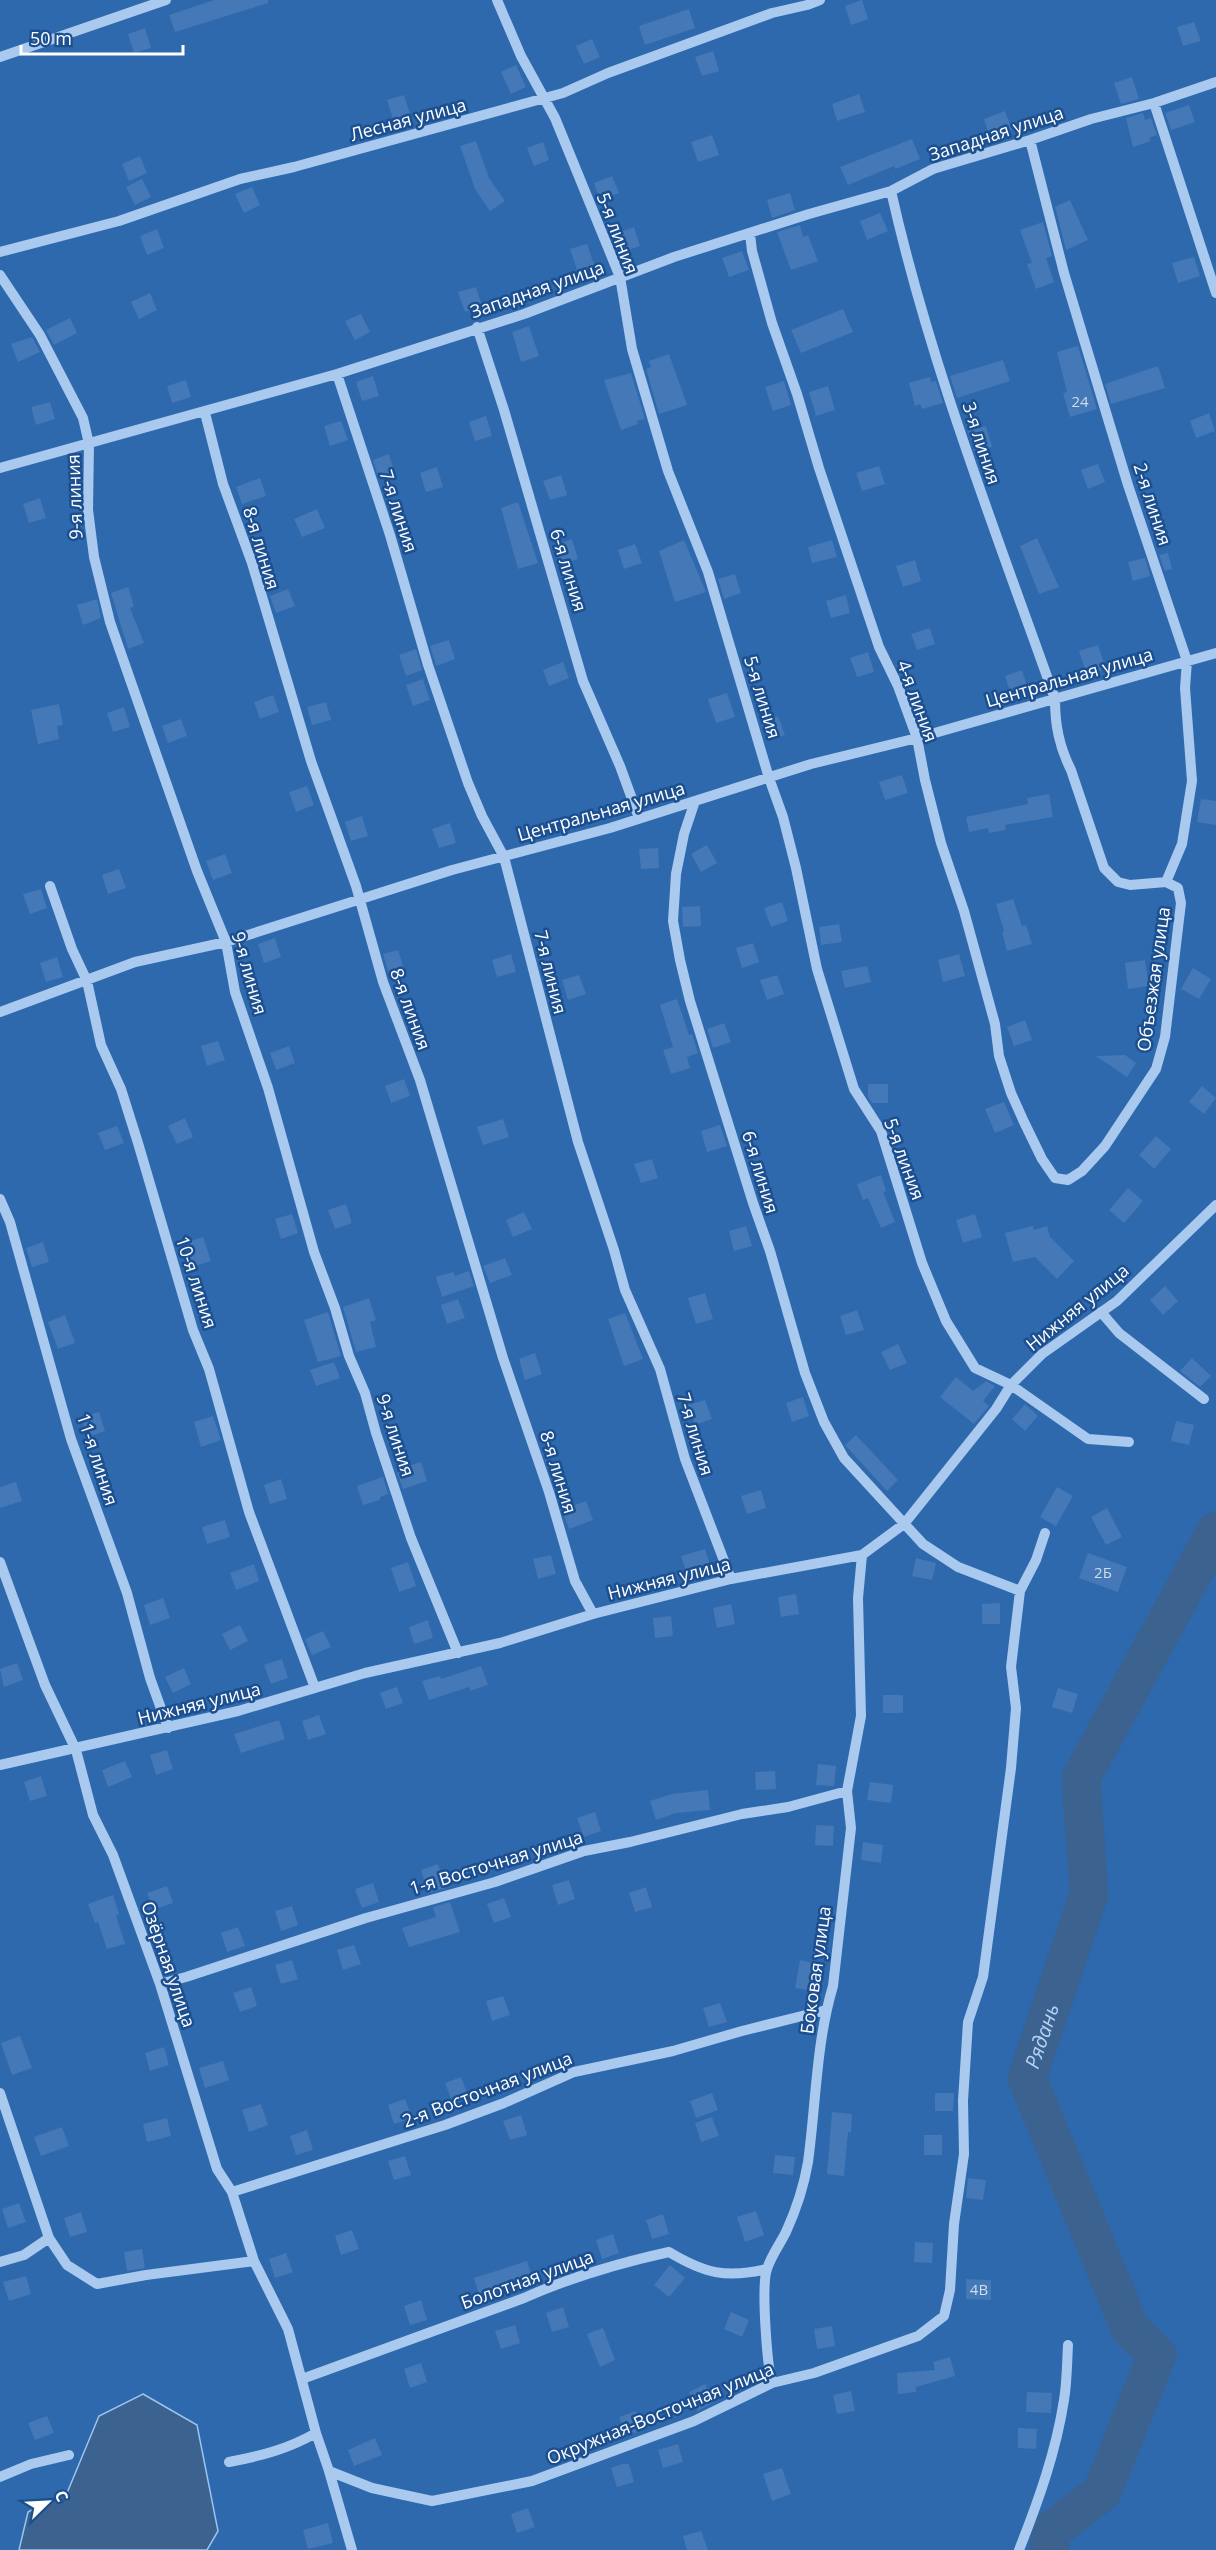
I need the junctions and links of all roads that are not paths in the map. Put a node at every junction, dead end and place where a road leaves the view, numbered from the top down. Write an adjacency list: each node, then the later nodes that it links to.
1 (166, 0): 4 (street)
2 (497, 0): 6 (street, 5-я линия)
3 (820, 0): 6 (street, Лесная улица)
4 (0, 57)
5 (1216, 82): 7 (street, Западная улица)
6 (545, 97): 11 (street, Лесная улица); 13 (street, 5-я линия)
7 (1154, 103): 8 (street, Западная улица); 14 (street)
8 (1030, 140): 9 (street, Западная улица); 21 (street, 2-я линия)
9 (891, 191): 10 (street, Западная улица); 22 (street, 3-я линия)
10 (750, 234): 13 (street, Западная улица); 23 (street, 4-я линия)
11 (0, 252)
12 (0, 275): 18 (street, 9-я линия)
13 (620, 278): 15 (street, Западная улица); 24 (street, 5-я линия)
14 (1216, 293)
15 (477, 327): 16 (street, Западная улица); 26 (street, 6-я линия)
16 (337, 374): 17 (street, Западная улица); 27 (street, 7-я линия)
17 (205, 413): 18 (street, Западная улица); 30 (street, 8-я линия)
18 (89, 444): 19 (street, Западная улица); 31 (street, 9-я линия)
19 (0, 468)
20 (1216, 652): 21 (street, Центральная улица)
21 (1187, 661): 22 (street, Центральная улица); 28 (street, 2-я линия)
22 (1055, 699): 23 (street, Центральная улица); 28 (street, Объезжая улица)
23 (917, 738): 24 (street, Центральная улица); 34 (street, 4-я линия)
24 (769, 778): 25 (street, Центральная улица); 38 (street, 5-я линия)
25 (695, 801): 26 (street, Центральная улица); 41 (street, 6-я линия)
26 (639, 818): 27 (street, Центральная улица)
27 (504, 857): 30 (street, Центральная улица); 45 (street, 7-я линия)
28 (1166, 882): 34 (street, Объезжая улица)
29 (50, 886): 32 (street, 10-я линия)
30 (360, 901): 31 (street, Центральная улица); 47 (street, 8-я линия)
31 (226, 942): 32 (street, Центральная улица); 48 (street, 9-я линия)
32 (87, 981): 33 (street, Центральная улица); 49 (street, 10-я линия)
33 (0, 1012)
34 (1055, 1178)
35 (0, 1199): 50 (street, 11-я линия)
36 (1216, 1205): 37 (street, Нижняя улица)
37 (1101, 1312): 38 (street, Нижняя улица); 39 (street)
38 (1011, 1385): 40 (street, 5-я линия); 41 (street, Нижняя улица)
39 (1204, 1398)
40 (1129, 1442)
41 (904, 1524): 43 (street, Нижняя улица); 46 (street, 6-я линия)
42 (1045, 1533): 46 (street)
43 (862, 1555): 45 (street, Нижняя улица); 53 (street, Боковая улица)
44 (0, 1562): 51 (street, Озёрная улица)
45 (731, 1579): 47 (street, Нижняя улица)
46 (1020, 1591): 64 (street, Окружная-Восточная улица)
47 (593, 1614): 48 (street, Нижняя улица)
48 (458, 1653): 49 (street, Нижняя улица)
49 (315, 1688): 50 (street, Нижняя улица)
50 (168, 1728): 51 (street, Нижняя улица)
51 (75, 1750): 52 (street, Нижняя улица); 54 (street, Озёрная улица)
52 (0, 1765)
53 (847, 1791): 54 (street, 1-я Восточная улица); 55 (street, Боковая улица)
54 (160, 1984): 57 (street, Озёрная улица)
55 (826, 2010): 57 (street, 2-я Восточная улица); 61 (street, Боковая улица)
56 (0, 2093): 58 (street)
57 (232, 2192): 59 (street, Озёрная улица)
58 (49, 2238): 59 (street); 60 (street)
59 (254, 2261): 63 (street, Озёрная улица)
60 (0, 2262)
61 (766, 2269): 63 (street, Болотная улица); 64 (street, Боковая улица)
62 (1068, 2345): 71 (street)
63 (302, 2379): 65 (street)
64 (772, 2383): 68 (street, Окружная-Восточная улица)
65 (316, 2433): 67 (street); 68 (street)
66 (69, 2455): 69 (street)
67 (229, 2462)
68 (329, 2471): 70 (street)
69 (0, 2477)
70 (352, 2550)
71 (1019, 2550)

